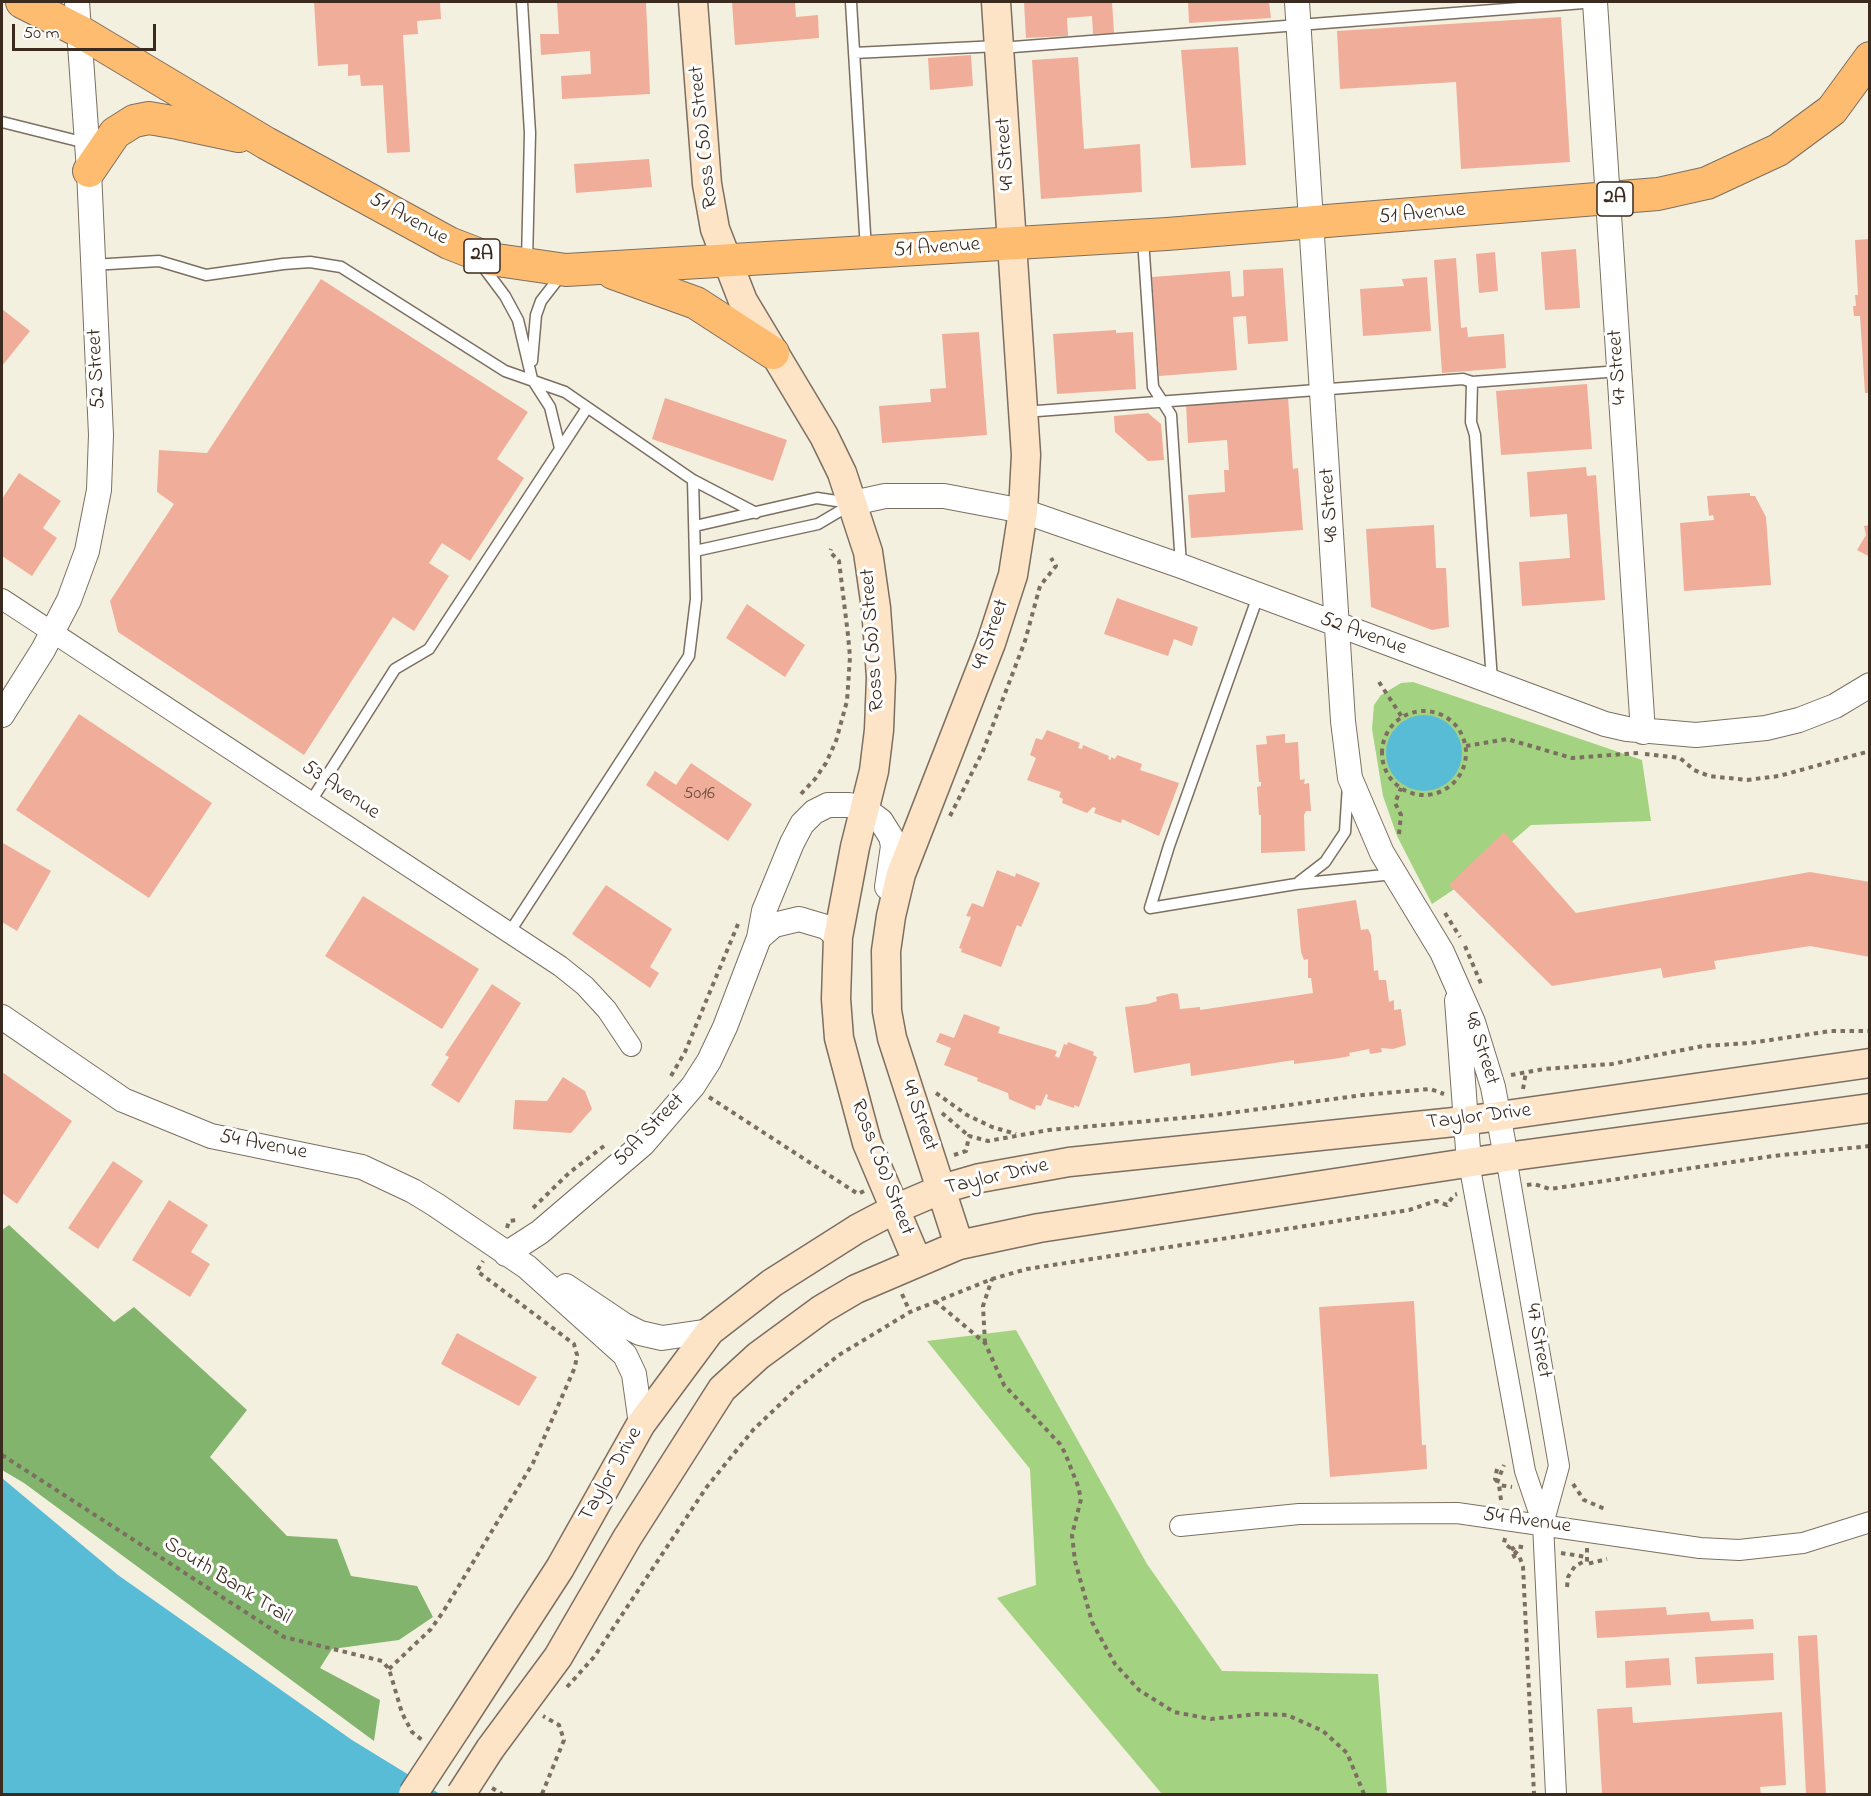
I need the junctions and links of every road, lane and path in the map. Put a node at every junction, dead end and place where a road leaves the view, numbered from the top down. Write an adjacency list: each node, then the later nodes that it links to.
1 (22, 2): 9 (main road, 51 Avenue / 2A)
2 (522, 2): 25 (lane)
3 (693, 2): 23 (main road, Ross (50) Street)
4 (851, 2): 12 (lane)
5 (996, 2): 11 (main road, 49 Street)
6 (1297, 2): 10 (street, 48 Street)
7 (1595, 2): 8 (lane); 10 (lane); 17 (street, 47 Street)
8 (1606, 2)
9 (78, 16): 15 (main road, 51 Avenue / 2A); 16 (street, 52 Street)
10 (1299, 26): 11 (lane); 18 (street, 48 Street)
11 (999, 47): 12 (lane); 20 (main road, 49 Street)
12 (854, 53): 22 (lane)
13 (1869, 58): 17 (main road, 51 Avenue / 2A)
14 (2, 122): 16 (lane)
15 (266, 142): 16 (main road); 21 (main road, 51 Avenue / 2A)
16 (88, 157): 24 (street, 52 Street)
17 (1608, 200): 18 (main road, 51 Avenue / 2A); 29 (street, 47 Street)
18 (1311, 223): 19 (main road, 51 Avenue / 2A); 32 (street, 48 Street)
19 (1142, 236): 20 (main road, 51 Avenue / 2A); 33 (lane)
20 (1014, 244): 22 (main road, 51 Avenue / 2A); 35 (main road, 49 Street)
21 (472, 252): 25 (main road, 51 Avenue / 2A); 30 (lane)
22 (866, 253): 23 (main road, 51 Avenue / 2A)
23 (725, 260): 26 (main road, 51 Avenue / 2A); 28 (main road, Ross (50) Street)
24 (92, 265): 30 (lane); 49 (street, 52 Street)
25 (527, 266): 27 (main road, 51 Avenue / 2A)
26 (600, 268): 27 (main road, 51 Avenue / 2A); 28 (main road)
27 (566, 270): 30 (lane)
28 (773, 353): 38 (main road, Ross (50) Street)
29 (1620, 371): 31 (lane); 55 (street, 47 Street)
30 (532, 380): 34 (lane); 36 (lane)
31 (1472, 382): 32 (lane); 51 (lane)
32 (1322, 389): 33 (lane); 48 (street, 48 Street)
33 (1160, 400): 35 (lane); 45 (lane)
34 (587, 408): 36 (lane); 37 (lane)
35 (1024, 412): 39 (main road, 49 Street)
36 (560, 448): 59 (lane)
37 (693, 480): 40 (lane); 41 (lane)
38 (853, 503): 39 (street, 52 Avenue); 40 (lane); 43 (lane); 61 (main road, Ross (50) Street)
39 (1023, 511): 45 (street, 52 Avenue); 69 (main road, 49 Street)
40 (756, 513): 41 (lane)
41 (695, 526): 43 (lane)
42 (831, 549): 60 (path)
43 (695, 551): 66 (lane)
44 (1051, 558): 62 (path)
45 (1181, 566): 46 (street, 52 Avenue)
46 (1258, 596): 48 (street, 52 Avenue); 64 (lane)
47 (2, 599): 49 (street, 53 Avenue)
48 (1338, 626): 51 (street, 52 Avenue); 58 (street, 48 Street)
49 (52, 633): 53 (street, 52 Street); 59 (street, 53 Avenue)
50 (1379, 682): 54 (path)
51 (1492, 682): 55 (street, 52 Avenue)
52 (1869, 685): 55 (street, 52 Avenue)
53 (2, 715)
54 (1402, 717): 56 (path); 56 (path)
55 (1643, 732)
56 (1466, 746): 57 (path)
57 (1869, 751)
58 (1350, 778): 63 (street, 48 Street); 64 (lane)
59 (311, 801): 66 (street, 53 Avenue)
60 (793, 802)
61 (865, 809): 67 (main road, Ross (50) Street); 68 (street, 50A Street); 69 (street)
62 (947, 822)
63 (1394, 874): 64 (lane); 70 (street, 48 Street)
64 (1296, 884)
65 (739, 922): 76 (path)
66 (509, 933): 73 (street, 53 Avenue)
67 (838, 937): 68 (street); 96 (main road, Ross (50) Street)
68 (759, 938): 76 (street, 50A Street)
69 (886, 951): 93 (main road, 49 Street)
70 (1456, 983): 86 (street, 48 Street); 87 (street, 48 Street)
71 (2, 1017): 102 (street, 54 Avenue)
72 (1869, 1031): 75 (path)
73 (631, 1046)
74 (1869, 1063): 86 (main road, Taylor Drive)
75 (1526, 1072): 79 (path); 82 (path)
76 (683, 1080): 77 (path); 96 (path); 102 (street, 50A Street)
77 (667, 1083)
78 (928, 1085): 88 (path)
79 (1506, 1085)
80 (931, 1092): 83 (path)
81 (1440, 1094): 88 (path)
82 (1522, 1095)
83 (933, 1098)
84 (938, 1108): 89 (path)
85 (1869, 1108): 92 (main road, Taylor Drive)
86 (1499, 1116): 87 (main road, Taylor Drive); 92 (street, 48 Street)
87 (1464, 1121): 94 (street, 48 Street); 97 (main road, Taylor Drive)
88 (1020, 1135): 89 (path)
89 (969, 1136): 93 (path)
90 (610, 1142): 100 (path)
91 (1869, 1146): 95 (path)
92 (1506, 1157): 94 (main road, Taylor Drive); 117 (street, 47 Street)
93 (934, 1161): 97 (main road, 49 Street)
94 (1469, 1163): 101 (main road, Taylor Drive); 117 (street, 47 Street)
95 (1538, 1178)
96 (884, 1181): 99 (main road, Ross (50) Street)
97 (942, 1189): 99 (main road, Taylor Drive); 101 (main road, 49 Street)
98 (1450, 1200): 106 (path)
99 (895, 1209): 103 (main road, Ross (50) Street); 108 (main road, Taylor Drive)
100 (508, 1227)
101 (959, 1245): 103 (main road, Taylor Drive)
102 (506, 1254): 105 (street, 54 Avenue)
103 (917, 1261): 128 (main road, Taylor Drive, bridge)
104 (482, 1263): 124 (path)
105 (526, 1267): 108 (street); 110 (street)
106 (992, 1279): 107 (path); 109 (path)
107 (935, 1301): 109 (path); 125 (path)
108 (710, 1331): 110 (main road, Taylor Drive)
109 (986, 1343): 132 (path)
110 (641, 1425): 129 (main road, Taylor Drive, bridge)
111 (2, 1455): 124 (path, South Bank Trail)
112 (1497, 1468): 113 (path)
113 (1502, 1475)
114 (1572, 1482): 115 (path)
115 (1605, 1509)
116 (1869, 1522): 117 (street, 54 Avenue)
117 (1543, 1524): 118 (street, 54 Avenue); 134 (street, 47 Street)
118 (1180, 1526)
119 (1506, 1538): 121 (path)
120 (1516, 1546): 121 (path)
121 (1511, 1550): 133 (path)
122 (1587, 1557): 123 (path)
123 (1607, 1559)
124 (389, 1668): 127 (path)
125 (560, 1692)
126 (535, 1712): 131 (path)
127 (426, 1743)
128 (471, 1788): 130 (path)
129 (413, 1794)
130 (502, 1794)
131 (542, 1794)
132 (1364, 1794)
133 (1534, 1794)
134 (1556, 1794)

